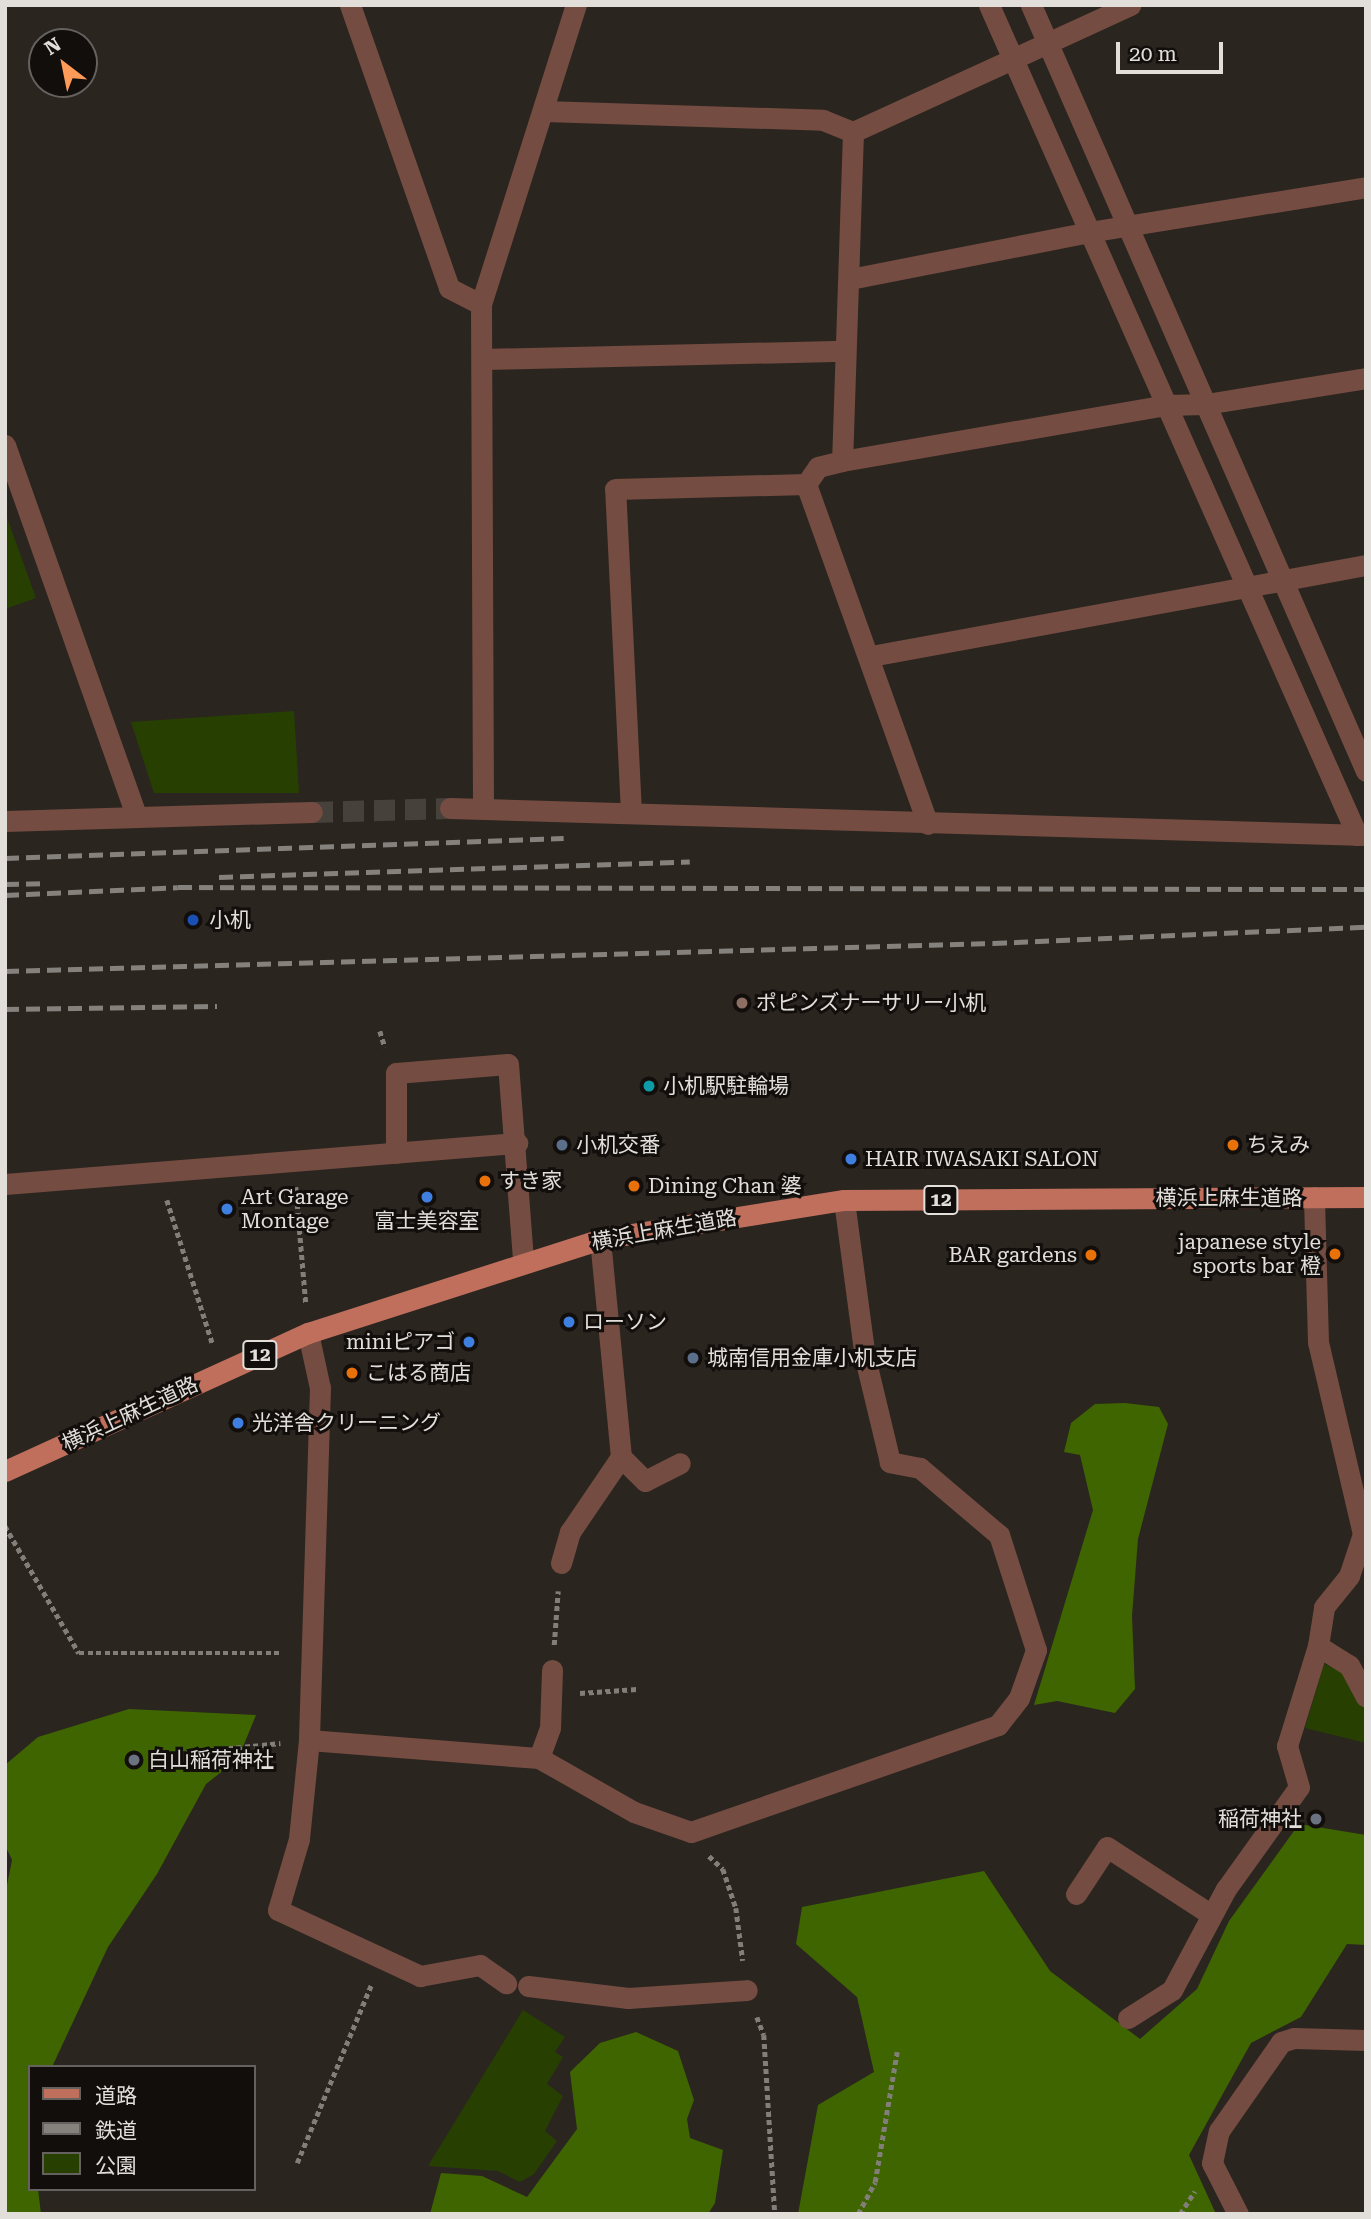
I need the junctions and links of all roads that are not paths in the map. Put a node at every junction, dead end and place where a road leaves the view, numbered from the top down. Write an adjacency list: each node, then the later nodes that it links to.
1 (351, 5): 14 (street)
2 (576, 5): 8 (street)
3 (989, 5): 7 (street)
4 (1031, 5): 6 (street)
5 (1130, 5): 6 (street)
6 (1047, 43): 7 (street); 11 (street)
7 (1013, 59): 9 (street); 12 (street)
8 (544, 111): 9 (street); 14 (street)
9 (853, 132): 13 (street)
10 (1366, 187): 11 (street)
11 (1128, 229): 12 (street); 18 (street)
12 (1089, 232): 13 (street); 19 (street)
13 (850, 279): 15 (street)
14 (481, 304): 16 (street)
15 (845, 351): 16 (street); 21 (street)
16 (481, 359): 29 (street)
17 (1366, 378): 18 (street)
18 (1206, 404): 19 (street); 24 (street)
19 (1166, 405): 21 (street); 25 (street)
20 (5, 445): 32 (street)
21 (842, 461): 22 (street)
22 (806, 484): 26 (street); 31 (street)
23 (1366, 565): 24 (street)
24 (1283, 581): 25 (street); 27 (street)
25 (1246, 586): 26 (street); 35 (street)
26 (871, 656): 34 (street)
27 (1366, 771)
28 (450, 808): 29 (street)
29 (483, 808): 31 (street)
30 (312, 813): 32 (street)
31 (631, 813): 34 (street)
32 (136, 816): 33 (street)
33 (5, 821)
34 (928, 824): 35 (street)
35 (1361, 835)
36 (517, 1143): 37 (street); 37 (street); 43 (street)
37 (396, 1153): 38 (street)
38 (5, 1184)
39 (1366, 1197): 40 (main road, 横浜上麻生道路 / 12)
40 (1314, 1198): 41 (main road, 横浜上麻生道路 / 12); 49 (street)
41 (844, 1200): 42 (main road, 横浜上麻生道路 / 12); 53 (street)
42 (600, 1239): 43 (main road, 横浜上麻生道路 / 12); 45 (street)
43 (523, 1261): 44 (main road, 横浜上麻生道路 / 12)
44 (308, 1333): 47 (main road, 横浜上麻生道路 / 12); 52 (street)
45 (621, 1457): 46 (street); 48 (street)
46 (680, 1463)
47 (5, 1471)
48 (561, 1563)
49 (1318, 1646): 51 (street); 55 (street)
50 (552, 1670): 53 (street)
51 (1366, 1697)
52 (309, 1740): 53 (street); 56 (street)
53 (539, 1758)
54 (1076, 1894): 55 (street)
55 (1210, 1914): 59 (street)
56 (506, 1983)
57 (528, 1986): 58 (street)
58 (747, 1990)
59 (1128, 2018)
60 (1366, 2040): 61 (street)
61 (1238, 2214)

